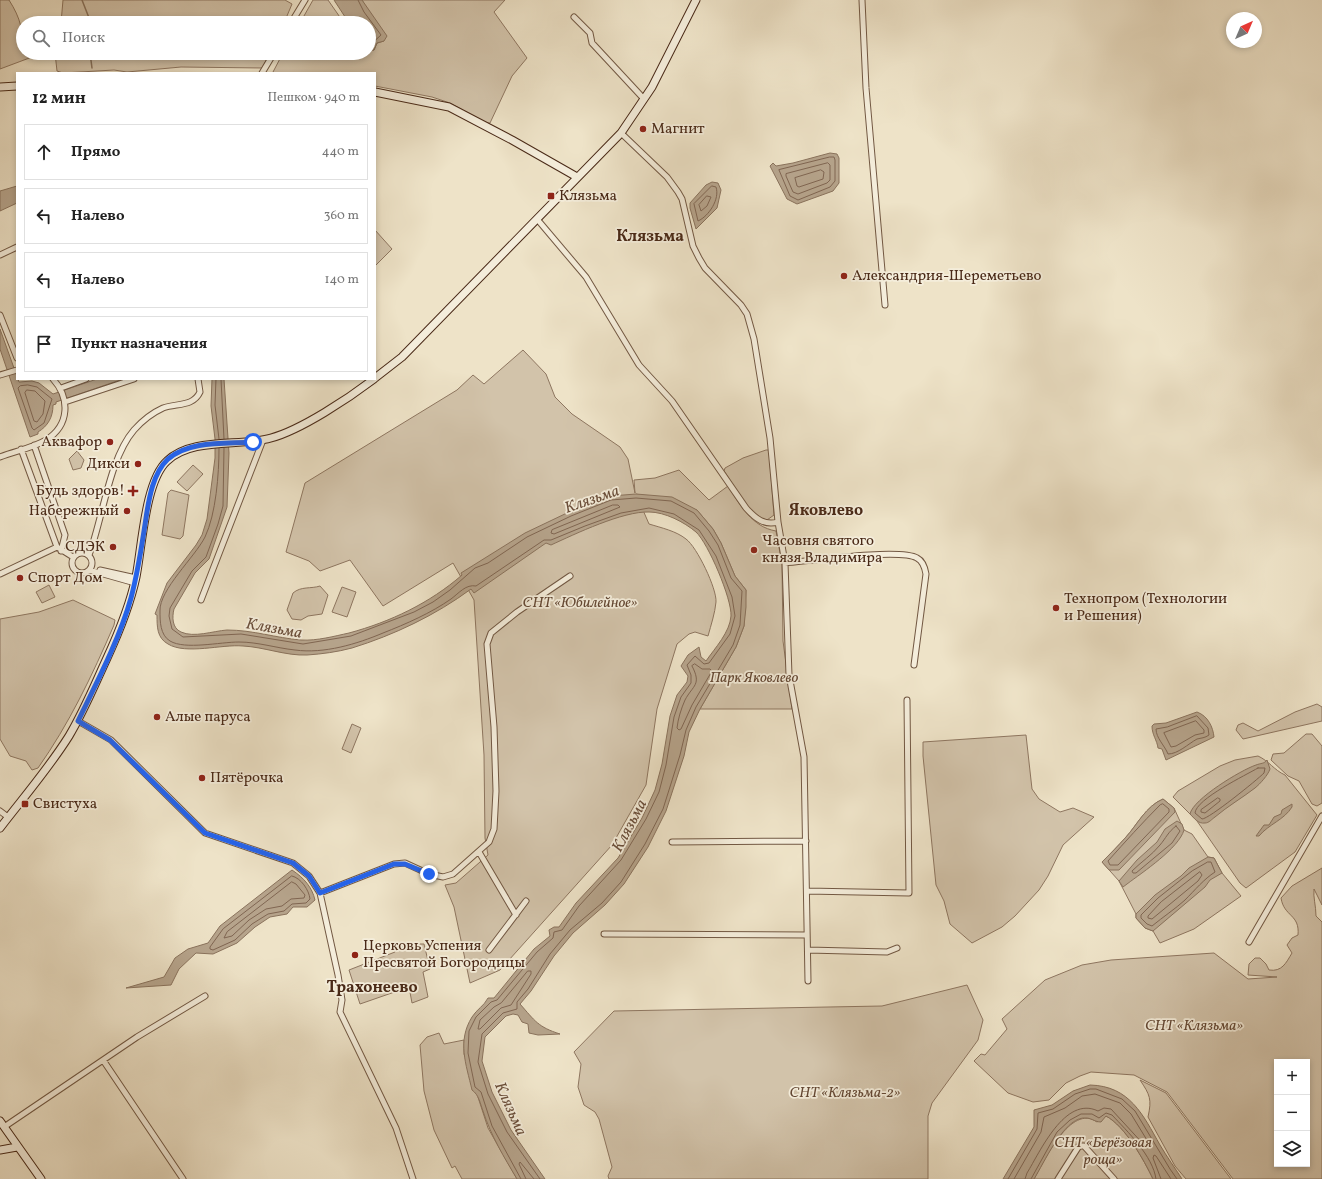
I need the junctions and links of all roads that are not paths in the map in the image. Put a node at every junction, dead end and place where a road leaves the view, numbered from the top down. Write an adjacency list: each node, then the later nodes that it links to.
1 (305, 0): 4 (street)
2 (696, 0): 11 (main road)
3 (862, 0): 17 (street)
4 (295, 16)
5 (574, 17): 11 (street)
6 (270, 60): 7 (street)
7 (263, 72)
8 (16, 86): 9 (main road)
9 (0, 87)
10 (376, 92): 13 (main road)
11 (644, 99): 12 (main road)
12 (621, 133): 13 (main road); 34 (street)
13 (577, 177): 14 (main road)
14 (537, 219): 22 (main road); 34 (street)
15 (16, 248): 16 (street)
16 (0, 256)
17 (885, 305)
18 (0, 315): 19 (street)
19 (16, 355)
20 (16, 370): 21 (street)
21 (0, 375)
22 (376, 376)
23 (54, 380): 28 (street)
24 (84, 380): 28 (street)
25 (131, 380): 29 (street)
26 (198, 380): 37 (street)
27 (371, 380): 30 (main road)
28 (61, 389): 29 (street)
29 (65, 401): 31 (street)
30 (263, 440): 43 (main road); 44 (street)
31 (34, 445): 32 (street); 36 (street)
32 (21, 449): 33 (street); 35 (street)
33 (0, 456)
34 (778, 522): 39 (street)
35 (57, 547): 36 (street); 41 (street)
36 (61, 551): 38 (street)
37 (88, 555): 38 (street); 40 (street)
38 (73, 557): 40 (street)
39 (785, 563): 45 (street); 52 (street)
40 (90, 569): 43 (street)
41 (0, 574)
42 (570, 576): 54 (street)
43 (135, 580): 47 (main road)
44 (201, 600)
45 (914, 665)
46 (907, 700): 55 (street)
47 (78, 721): 50 (main road); 56 (street)
48 (0, 811): 50 (street)
49 (1322, 816): 61 (street)
50 (8, 817): 51 (main road)
51 (0, 828)
52 (806, 841): 53 (street); 55 (street)
53 (672, 842)
54 (479, 852): 56 (street); 58 (street)
55 (807, 891): 60 (street)
56 (320, 893): 73 (street)
57 (526, 901): 58 (street)
58 (516, 915): 63 (street)
59 (604, 934): 60 (street)
60 (807, 935): 64 (street)
61 (1249, 942)
62 (897, 948): 64 (street)
63 (489, 950)
64 (808, 950): 65 (street)
65 (808, 981)
66 (205, 996): 67 (street)
67 (103, 1060): 68 (street); 72 (street)
68 (2, 1124): 69 (main road)
69 (17, 1146): 70 (main road); 71 (main road)
70 (0, 1150)
71 (41, 1179)
72 (183, 1179)
73 (413, 1179)
74 (1058, 1179): 75 (street)
75 (1114, 1179)

